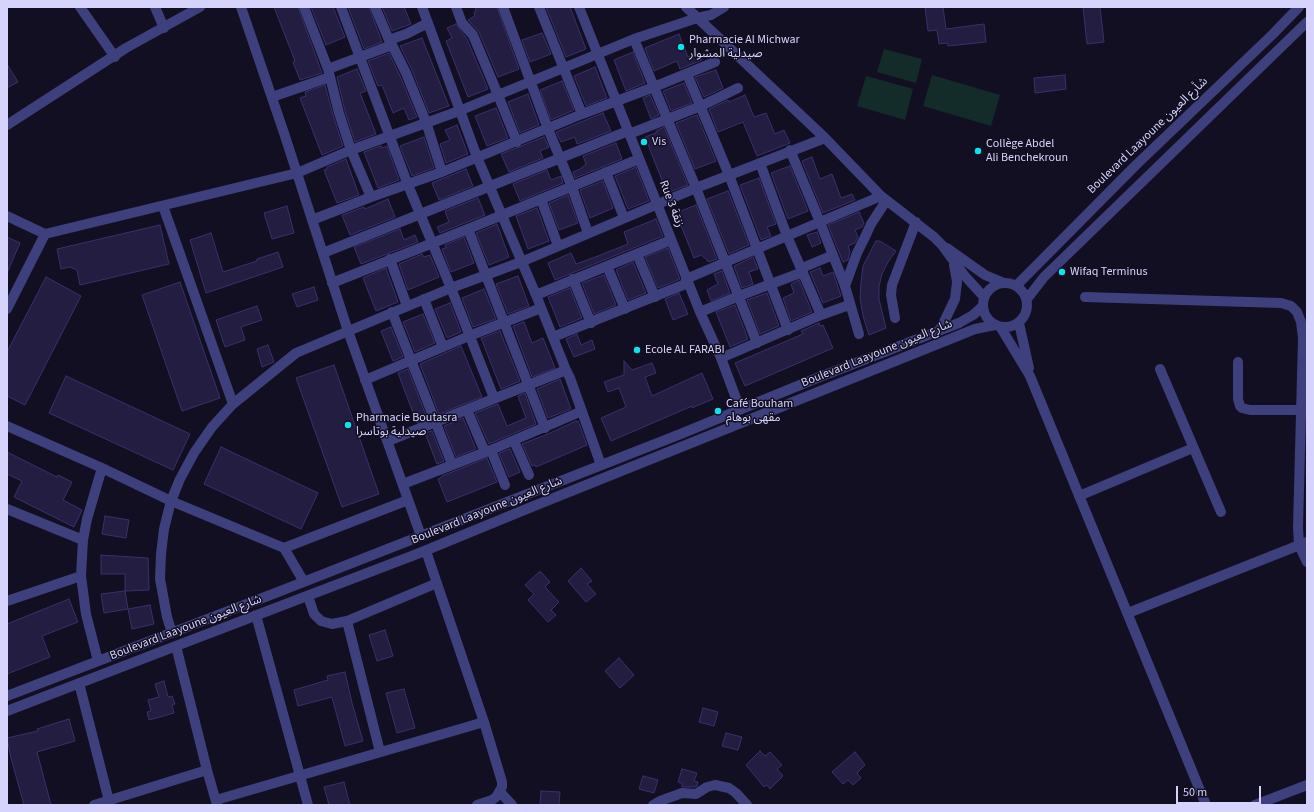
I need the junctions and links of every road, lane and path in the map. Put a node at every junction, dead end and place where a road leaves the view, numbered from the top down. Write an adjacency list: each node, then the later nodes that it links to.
1 (80, 7): 23 (street)
2 (155, 7): 19 (street)
3 (200, 7): 19 (street)
4 (241, 7): 33 (street)
5 (304, 7): 27 (street)
6 (341, 7): 24 (street)
7 (374, 7): 21 (street)
8 (422, 7): 18 (street)
9 (456, 7): 32 (street)
10 (503, 7): 29 (street)
11 (539, 7): 26 (street)
12 (579, 7): 22 (street, Rue 3 زنقة)
13 (686, 7): 16 (street)
14 (724, 7): 16 (street)
15 (1299, 7): 97 (street, Boulevard Laayoune شأرع العيون)
16 (697, 18): 20 (street); 44 (street)
17 (1307, 22): 104 (street)
18 (428, 24): 21 (street); 36 (street)
19 (164, 28): 23 (street)
20 (634, 39): 22 (street); 30 (street)
21 (391, 43): 24 (street); 39 (street)
22 (597, 54): 26 (street); 34 (street, Rue 3 زنقة)
23 (115, 57): 40 (street)
24 (359, 57): 27 (street); 43 (street)
25 (715, 62): 28 (street)
26 (563, 68): 29 (street); 37 (street)
27 (329, 73): 33 (street); 46 (street)
28 (688, 74): 30 (street); 35 (street)
29 (530, 82): 32 (street); 41 (street)
30 (654, 87): 34 (street); 38 (street)
31 (738, 88): 35 (street)
32 (498, 95): 36 (street); 45 (street)
33 (272, 97): 54 (street)
34 (616, 102): 37 (street); 42 (street, Rue 3 زنقة)
35 (701, 106): 38 (street); 55 (street)
36 (459, 111): 39 (street); 48 (street)
37 (582, 114): 41 (street)
38 (667, 119): 42 (street); 59 (street)
39 (426, 122): 43 (street); 52 (street)
40 (7, 124)
41 (548, 129): 45 (street); 49 (street)
42 (629, 133): 49 (street); 50 (street, Rue 3 زنقة)
43 (390, 135): 46 (street); 56 (street)
44 (825, 138): 47 (street); 61 (street)
45 (517, 142): 48 (street)
46 (351, 150): 54 (street); 60 (street)
47 (790, 150): 51 (street); 70 (street)
48 (477, 157): 52 (street); 57 (street)
49 (560, 158): 57 (street); 58 (street)
50 (639, 159): 53 (street); 63 (street, Rue 3 زنقة)
51 (760, 163): 55 (street); 75 (street)
52 (442, 172): 56 (street)
53 (606, 172): 58 (street); 68 (street)
54 (297, 174): 64 (street); 69 (street)
55 (729, 175): 59 (street); 80 (street)
56 (408, 185): 60 (street); 65 (street)
57 (489, 185): 65 (street); 67 (street)
58 (572, 186): 62 (street); 73 (street)
59 (696, 188): 63 (street); 86 (street)
60 (371, 197): 69 (street)
61 (884, 198): 70 (street); 71 (street); 96 (street)
62 (541, 199): 67 (street); 79 (street)
63 (658, 204): 68 (street); 76 (street, Rue 3 زنقة)
64 (163, 206): 74 (street); 136 (street)
65 (420, 214): 77 (street); 81 (street)
66 (7, 216): 74 (street)
67 (501, 216): 72 (street); 85 (street)
68 (624, 218): 73 (street)
69 (312, 220): 81 (street)
70 (820, 222): 75 (street); 83 (street)
71 (916, 222): 78 (street); 114 (street)
72 (468, 229): 77 (street); 90 (street)
73 (588, 233): 79 (street)
74 (45, 234): 109 (street)
75 (788, 236): 80 (street); 89 (street)
76 (671, 240): 82 (street); 92 (street, Rue 3 زنقة)
77 (432, 243): 84 (street); 98 (street)
78 (942, 245): 87 (street); 94 (street)
79 (558, 246): 85 (street)
80 (757, 248): 86 (street); 95 (street)
81 (323, 253): 93 (street)
82 (637, 254): 88 (street); 101 (street)
83 (833, 255): 89 (street); 96 (street)
84 (390, 260): 93 (street); 107 (street)
85 (521, 262): 90 (street); 99 (street)
86 (725, 262): 92 (street); 100 (street)
87 (954, 263): 105 (street); 121 (street)
88 (607, 266): 91 (street); 110 (street)
89 (802, 270): 95 (street); 113 (street)
90 (486, 275): 98 (street); 115 (street)
91 (573, 279): 99 (street); 116 (street)
92 (687, 281): 101 (street); 112 (street, Rue 3 زنقة)
93 (332, 283): 120 (street)
94 (1004, 283): 97 (street); 105 (street)
95 (770, 285): 100 (street); 119 (street)
96 (845, 286): 106 (street)
97 (1016, 286): 104 (street)
98 (451, 288): 103 (street); 123 (street)
99 (536, 295): 108 (street)
100 (739, 296): 112 (street); 125 (street)
101 (655, 297): 110 (street)
102 (1084, 297): 139 (street)
103 (424, 299): 107 (street); 126 (street)
104 (1027, 299): 117 (street)
105 (984, 302): 118 (street); 121 (street, Boulevard Laayoune شارع العيون)
106 (849, 305): 113 (street); 122 (street)
107 (408, 306): 111 (street)
108 (541, 308): 115 (street); 124 (street)
109 (7, 309)
110 (625, 309): 116 (street)
111 (392, 312): 120 (street); 128 (street)
112 (700, 312): 127 (street, Rue 3 زنقة)
113 (821, 315): 119 (street)
114 (895, 318)
115 (505, 322): 123 (street); 134 (street)
116 (591, 323): 124 (street)
117 (1019, 323): 118 (street); 132 (street)
118 (998, 326): 132 (street); 163 (street, Boulevard Laayoune شارع العيون)
119 (788, 330): 125 (street)
120 (348, 331): 133 (street); 136 (street)
121 (938, 331): 137 (street, Boulevard Laayoune شارع العيون)
122 (859, 334)
123 (469, 336): 126 (street); 135 (street)
124 (553, 337): 131 (street)
125 (757, 343): 127 (street)
126 (443, 347): 128 (street)
127 (721, 358): 137 (street, Rue 3 زنقة)
128 (411, 361): 133 (street); 141 (street)
129 (1238, 362): 139 (street)
130 (1160, 369): 146 (street)
131 (566, 370): 134 (street); 140 (street)
132 (1030, 376): 154 (street)
133 (365, 380): 144 (street)
134 (528, 385): 135 (street); 143 (street)
135 (494, 398): 138 (street)
136 (232, 404): 156 (street)
137 (740, 409): 149 (street, Boulevard Laayoune شارع العيون)
138 (467, 410): 141 (street); 147 (street)
139 (1301, 410): 161 (street)
140 (582, 411): 143 (street); 149 (street)
141 (436, 422): 144 (street); 148 (street)
142 (7, 426): 150 (street)
143 (545, 428): 145 (street)
144 (388, 441): 152 (street)
145 (514, 441): 147 (street); 151 (street)
146 (1193, 448): 154 (street); 158 (street)
147 (488, 451): 148 (street); 153 (street)
148 (452, 464): 152 (street)
149 (601, 466): 159 (street, Boulevard Laayoune شارع العيون)
150 (102, 468): 156 (street); 160 (street)
151 (529, 475)
152 (403, 484): 155 (street)
153 (505, 485)
154 (1079, 496): 170 (street)
155 (408, 500): 159 (street); 162 (street)
156 (171, 501): 162 (street); 173 (street)
157 (7, 509): 160 (street)
158 (1221, 512)
159 (421, 536): 166 (street, Boulevard Laayoune شارع العيون)
160 (83, 540): 165 (street)
161 (1303, 543): 164 (street); 170 (street)
162 (284, 548): 166 (street)
163 (426, 551): 167 (street); 168 (street, Boulevard Laayoune شارع العيون)
164 (1307, 562)
165 (81, 576): 169 (street); 175 (street)
166 (304, 582): 173 (street, Boulevard Laayoune شارع العيون)
167 (437, 583): 172 (street); 179 (street)
168 (308, 596): 171 (street, Boulevard Laayoune شارع العيون); 172 (street)
169 (7, 601)
170 (1128, 613): 193 (street)
171 (256, 615): 174 (street, Boulevard Laayoune شارع العيون); 182 (street)
172 (347, 621): 180 (street)
173 (172, 633): 175 (street, Boulevard Laayoune شارع العيون)
174 (176, 646): 176 (street, Boulevard Laayoune شارع العيون); 181 (street)
175 (98, 661): 177 (street, Boulevard Laayoune شارع العيون)
176 (79, 683): 178 (street, Boulevard Laayoune شارع العيون); 185 (street)
177 (7, 696)
178 (7, 711)
179 (484, 722): 180 (street); 184 (street)
180 (380, 752): 182 (street)
181 (207, 770): 185 (street); 186 (street)
182 (300, 776): 186 (street); 188 (street)
183 (1307, 785): 194 (street)
184 (500, 792): 189 (street); 190 (street)
185 (109, 801): 187 (street)
186 (217, 803)
187 (94, 805)
188 (308, 805)
189 (477, 805)
190 (512, 805)
191 (653, 805): 192 (street)
192 (747, 805)
193 (1206, 805)
194 (1255, 805)

